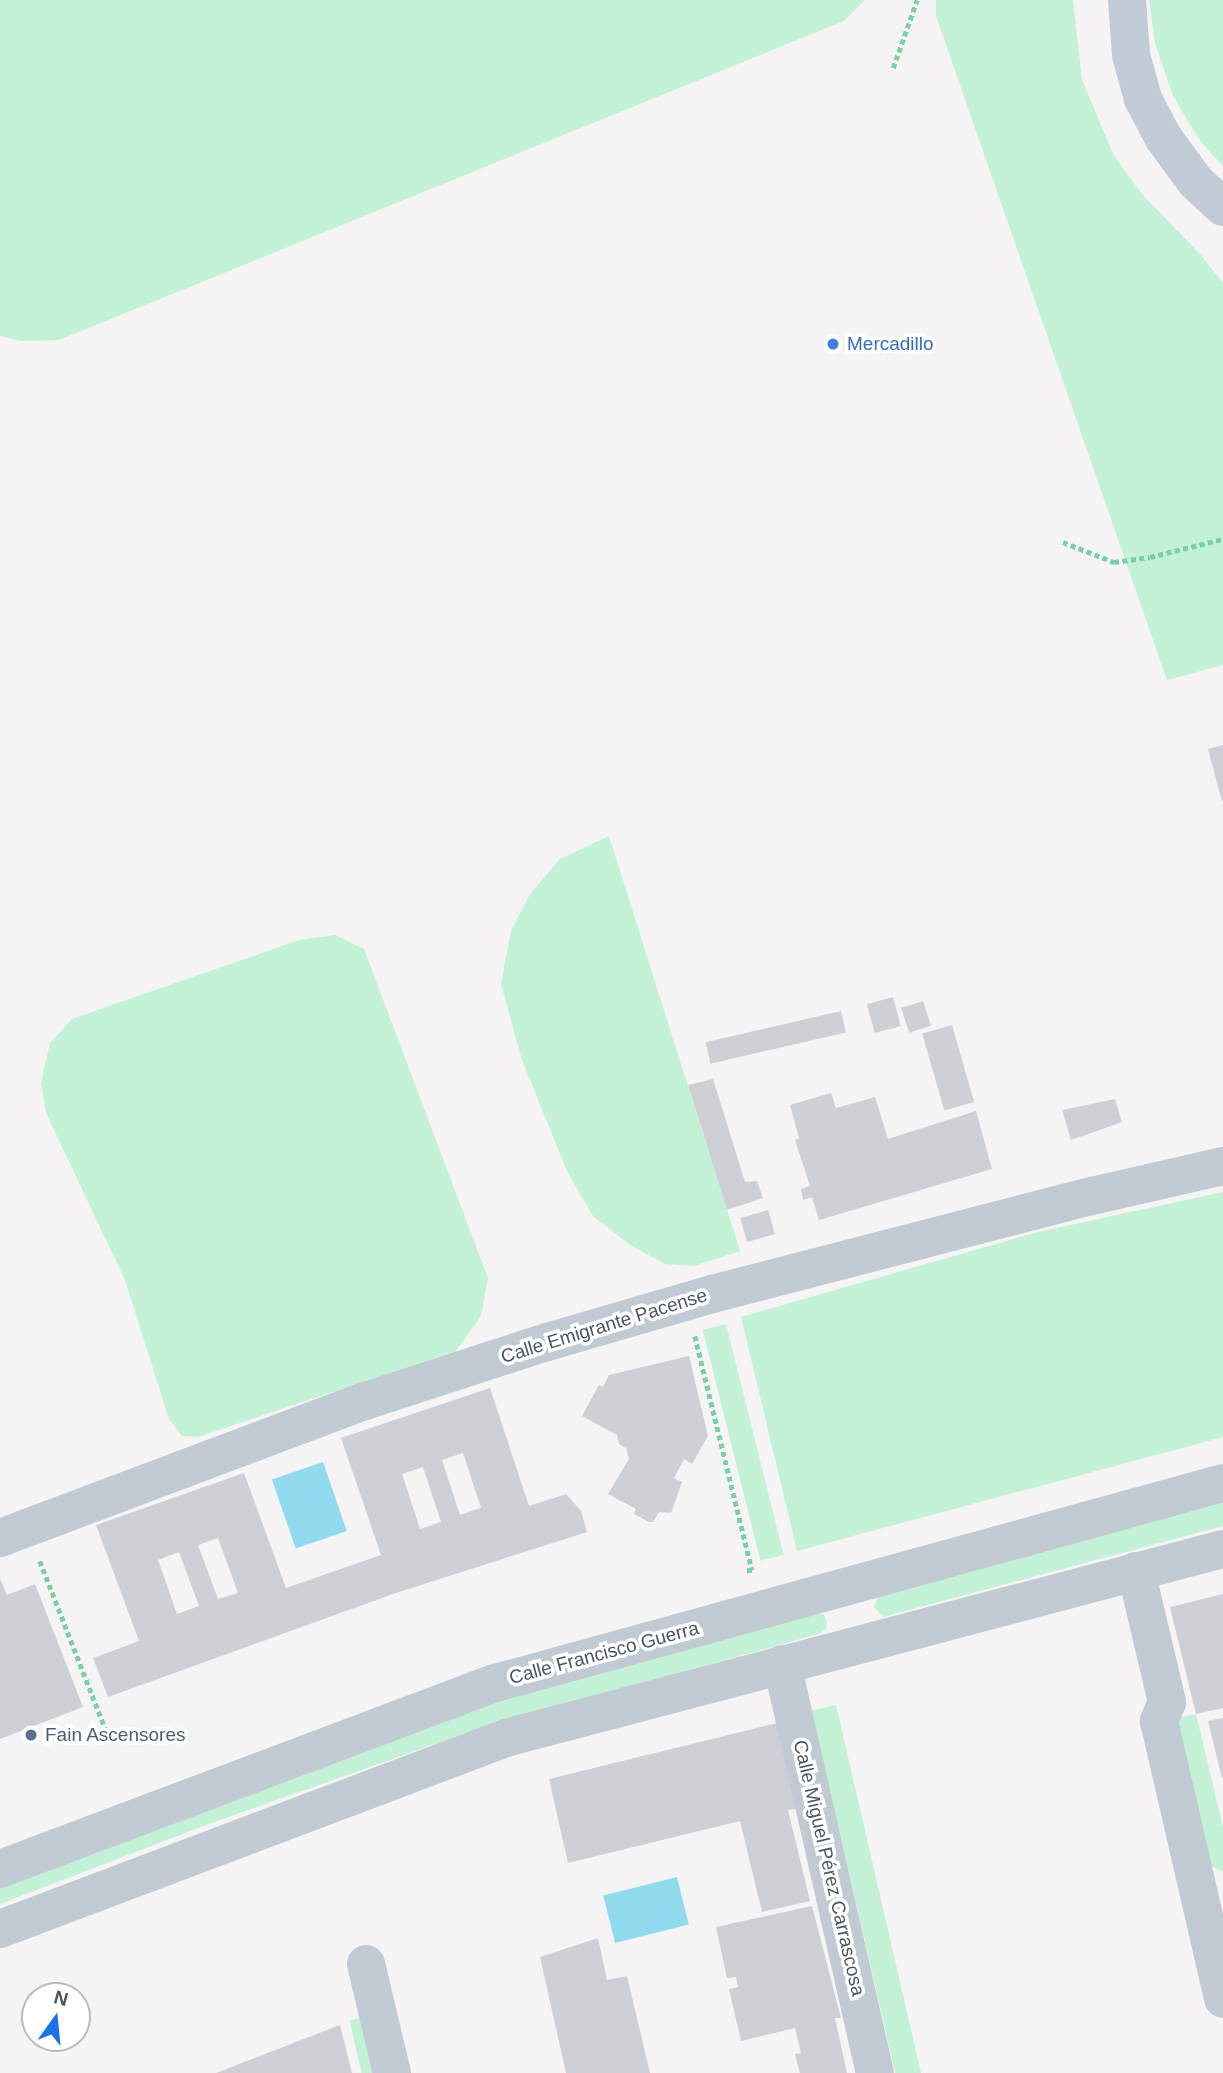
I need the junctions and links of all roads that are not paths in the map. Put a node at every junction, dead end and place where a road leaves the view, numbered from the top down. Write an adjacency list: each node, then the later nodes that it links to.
1 (1127, 0): 2 (main road)
2 (1223, 206)
3 (1223, 1166): 5 (street, Calle Emigrante Pacense)
4 (1223, 1483): 8 (street, Calle Francisco Guerra)
5 (14, 1532)
6 (1223, 1549): 7 (street)
7 (1136, 1571): 9 (street); 14 (street)
8 (844, 1588): 9 (street); 11 (street, Calle Francisco Guerra)
9 (859, 1644): 10 (street)
10 (782, 1664): 12 (street); 16 (street, Calle Miguel Pérez Carrascosa)
11 (0, 1869)
12 (0, 1929)
13 (366, 1964): 15 (street)
14 (1223, 1999)
15 (392, 2073)
16 (876, 2073)

